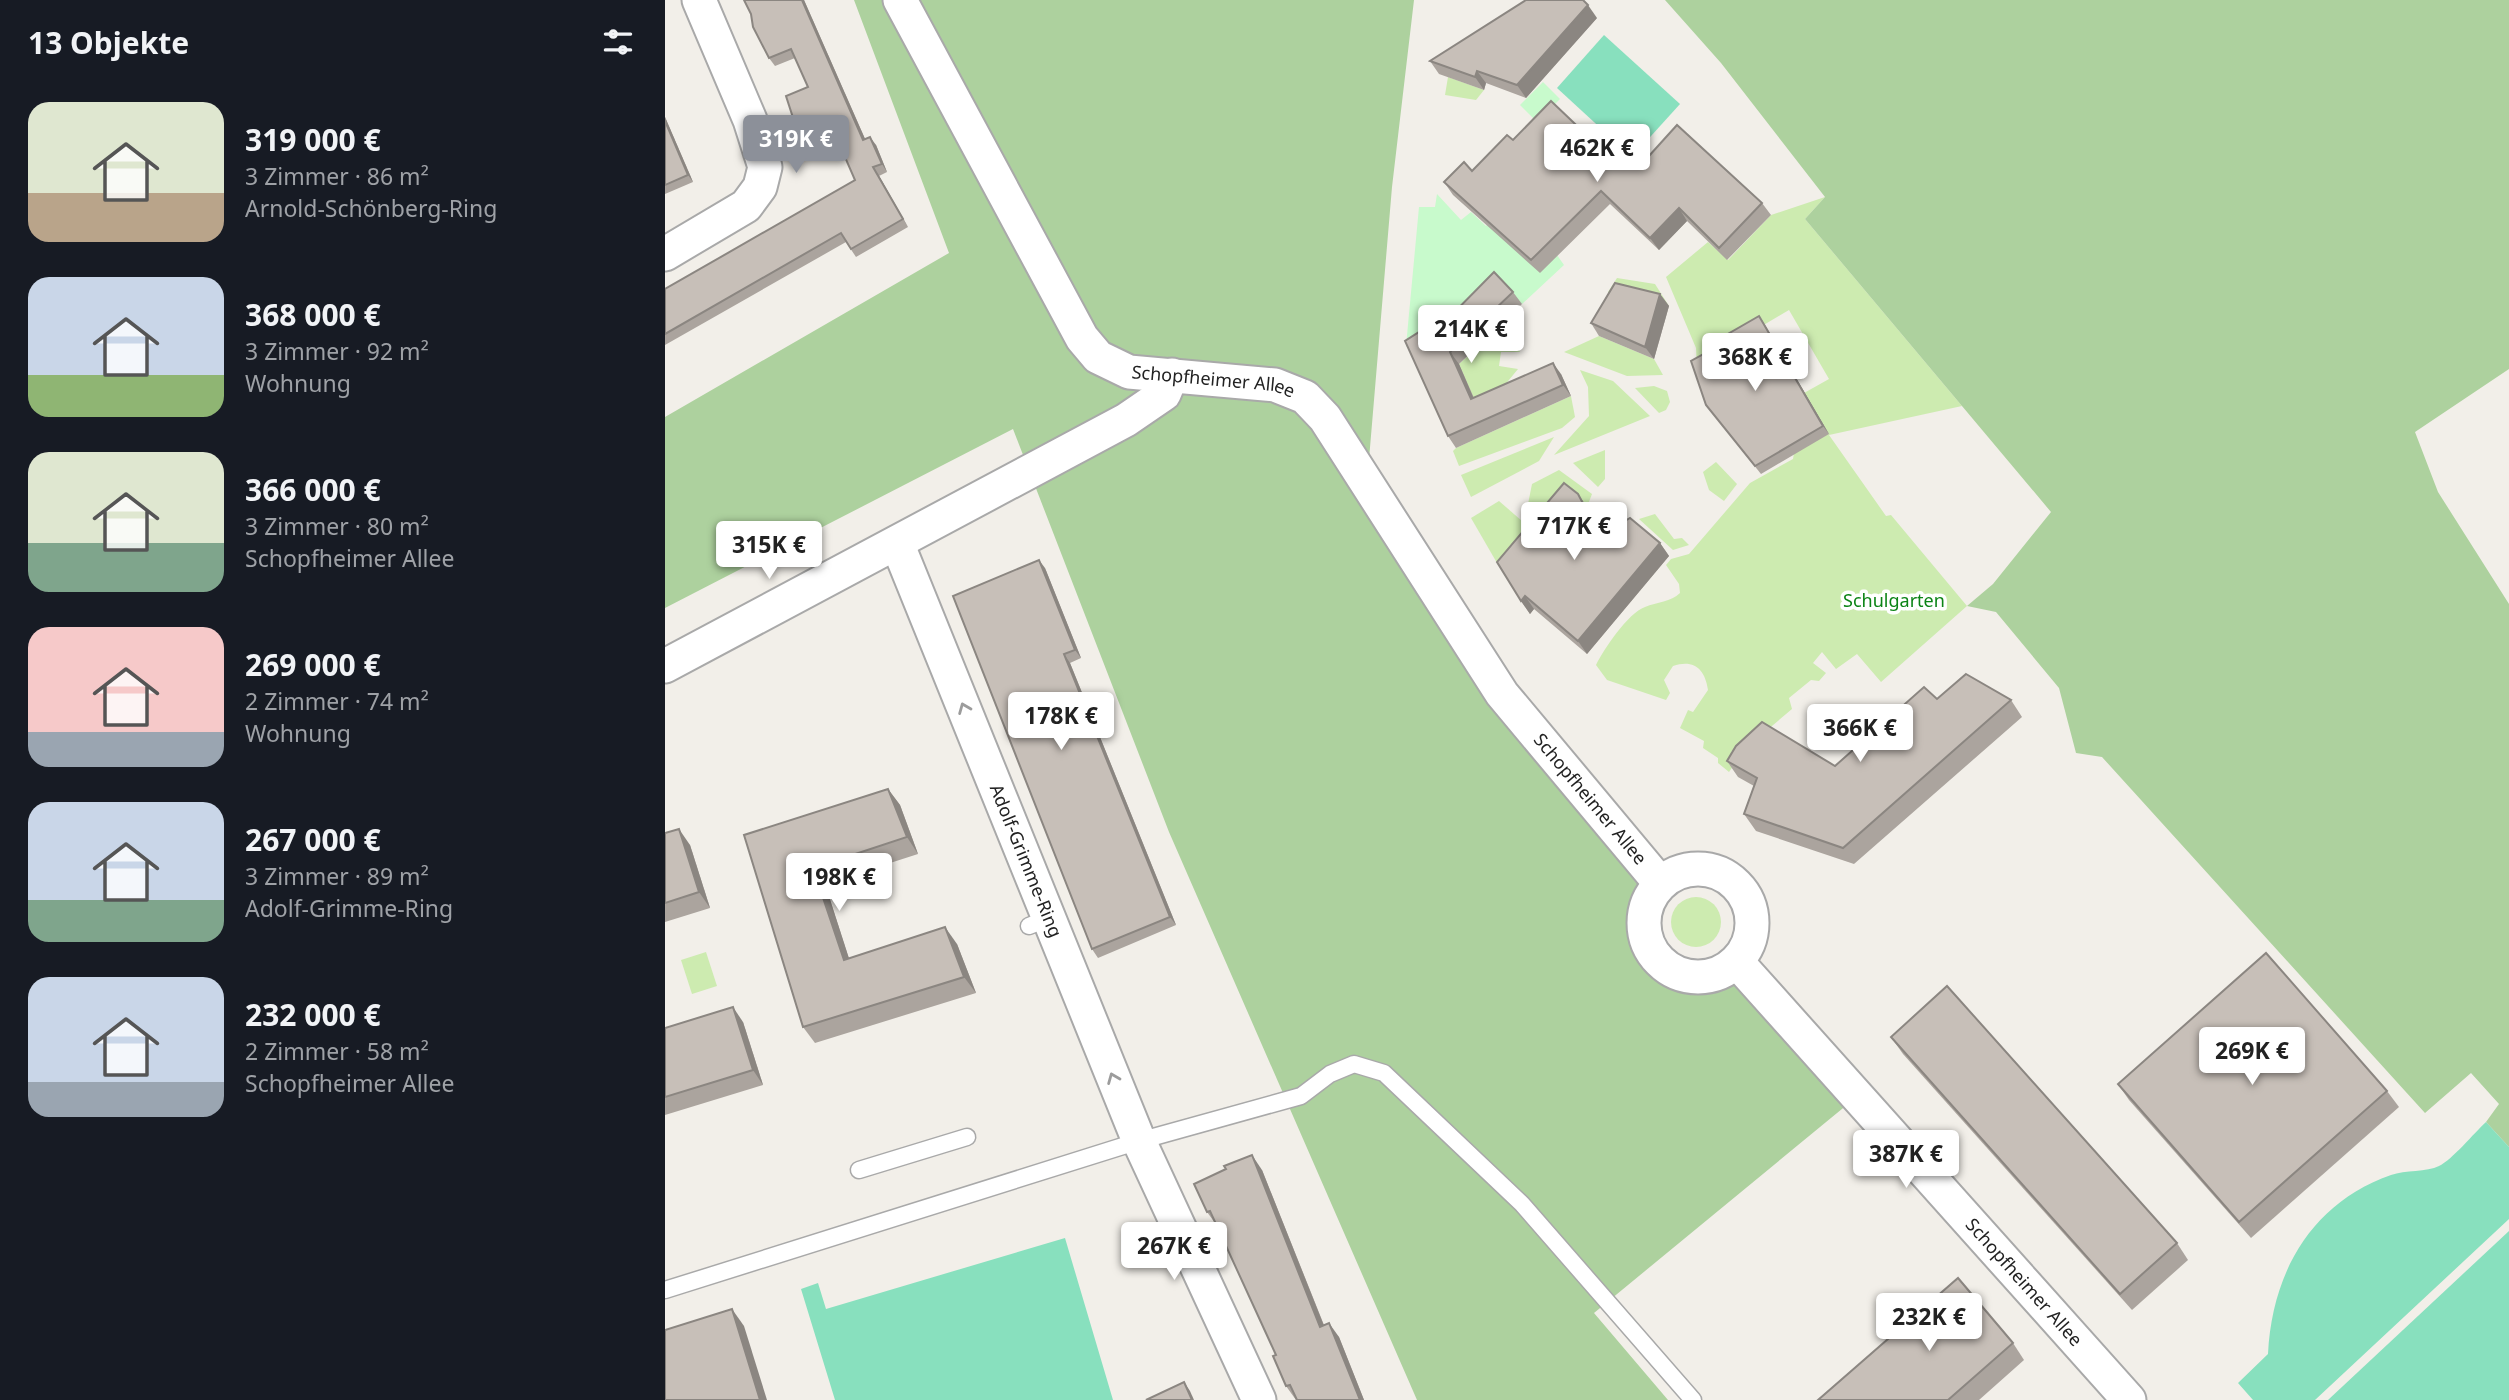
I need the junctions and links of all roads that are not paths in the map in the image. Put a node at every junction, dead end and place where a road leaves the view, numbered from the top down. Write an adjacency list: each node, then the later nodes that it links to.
1 (699, 0): 3 (street)
2 (900, 0): 4 (street, Schopfheimer Allee)
3 (665, 254)
4 (1172, 375): 5 (street); 7 (street, Schopfheimer Allee)
5 (897, 543): 6 (street); 10 (street, Adolf-Grimme-Ring, one-way to 5)
6 (665, 666)
7 (1660, 883): 8 (street); 8 (street)
8 (1737, 962): 13 (street, Schopfheimer Allee)
9 (967, 1138): 11 (lane)
10 (1139, 1141): 12 (lane); 14 (street, Adolf-Grimme-Ring); 15 (lane)
11 (859, 1170)
12 (665, 1290)
13 (2122, 1392)
14 (1259, 1400)
15 (1693, 1400)

